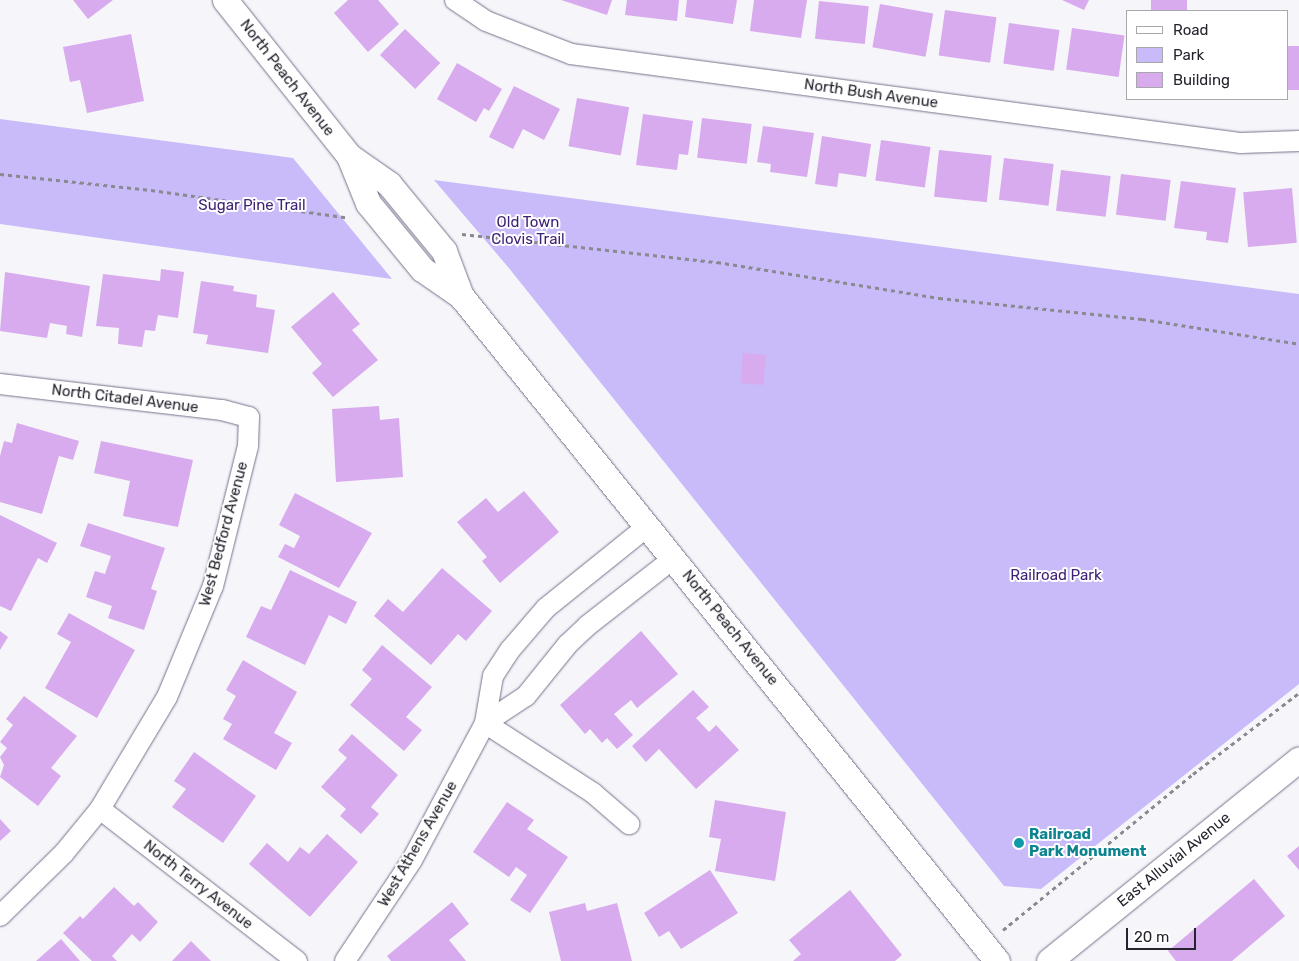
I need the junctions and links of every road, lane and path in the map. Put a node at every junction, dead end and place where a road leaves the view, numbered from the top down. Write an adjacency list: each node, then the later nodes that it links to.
1 (225, 0): 4 (street, North Peach Avenue)
2 (455, 0): 3 (street, North Bush Avenue)
3 (1299, 141)
4 (349, 156): 6 (street, North Peach Avenue); 7 (street, North Peach Avenue)
5 (0, 174): 6 (path)
6 (386, 224): 8 (street, North Peach Avenue)
7 (425, 229): 8 (street, North Peach Avenue); 9 (path)
8 (462, 296): 12 (street, North Peach Avenue)
9 (1299, 344)
10 (0, 384): 11 (street, North Citadel Avenue)
11 (249, 417): 17 (street, West Bedford Avenue)
12 (648, 526): 13 (street, North Peach Avenue); 15 (street, West Athens Avenue)
13 (674, 558): 15 (street, West Athens Avenue); 23 (street, North Peach Avenue)
14 (1299, 693): 19 (path)
15 (485, 723): 18 (street); 22 (street, West Athens Avenue)
16 (1299, 759): 24 (street, East Alluvial Avenue)
17 (100, 809): 20 (street, West Bedford Avenue); 21 (street, North Terry Avenue)
18 (629, 824)
19 (1024, 913)
20 (0, 916)
21 (297, 961)
22 (345, 961)
23 (997, 961)
24 (1049, 961)

